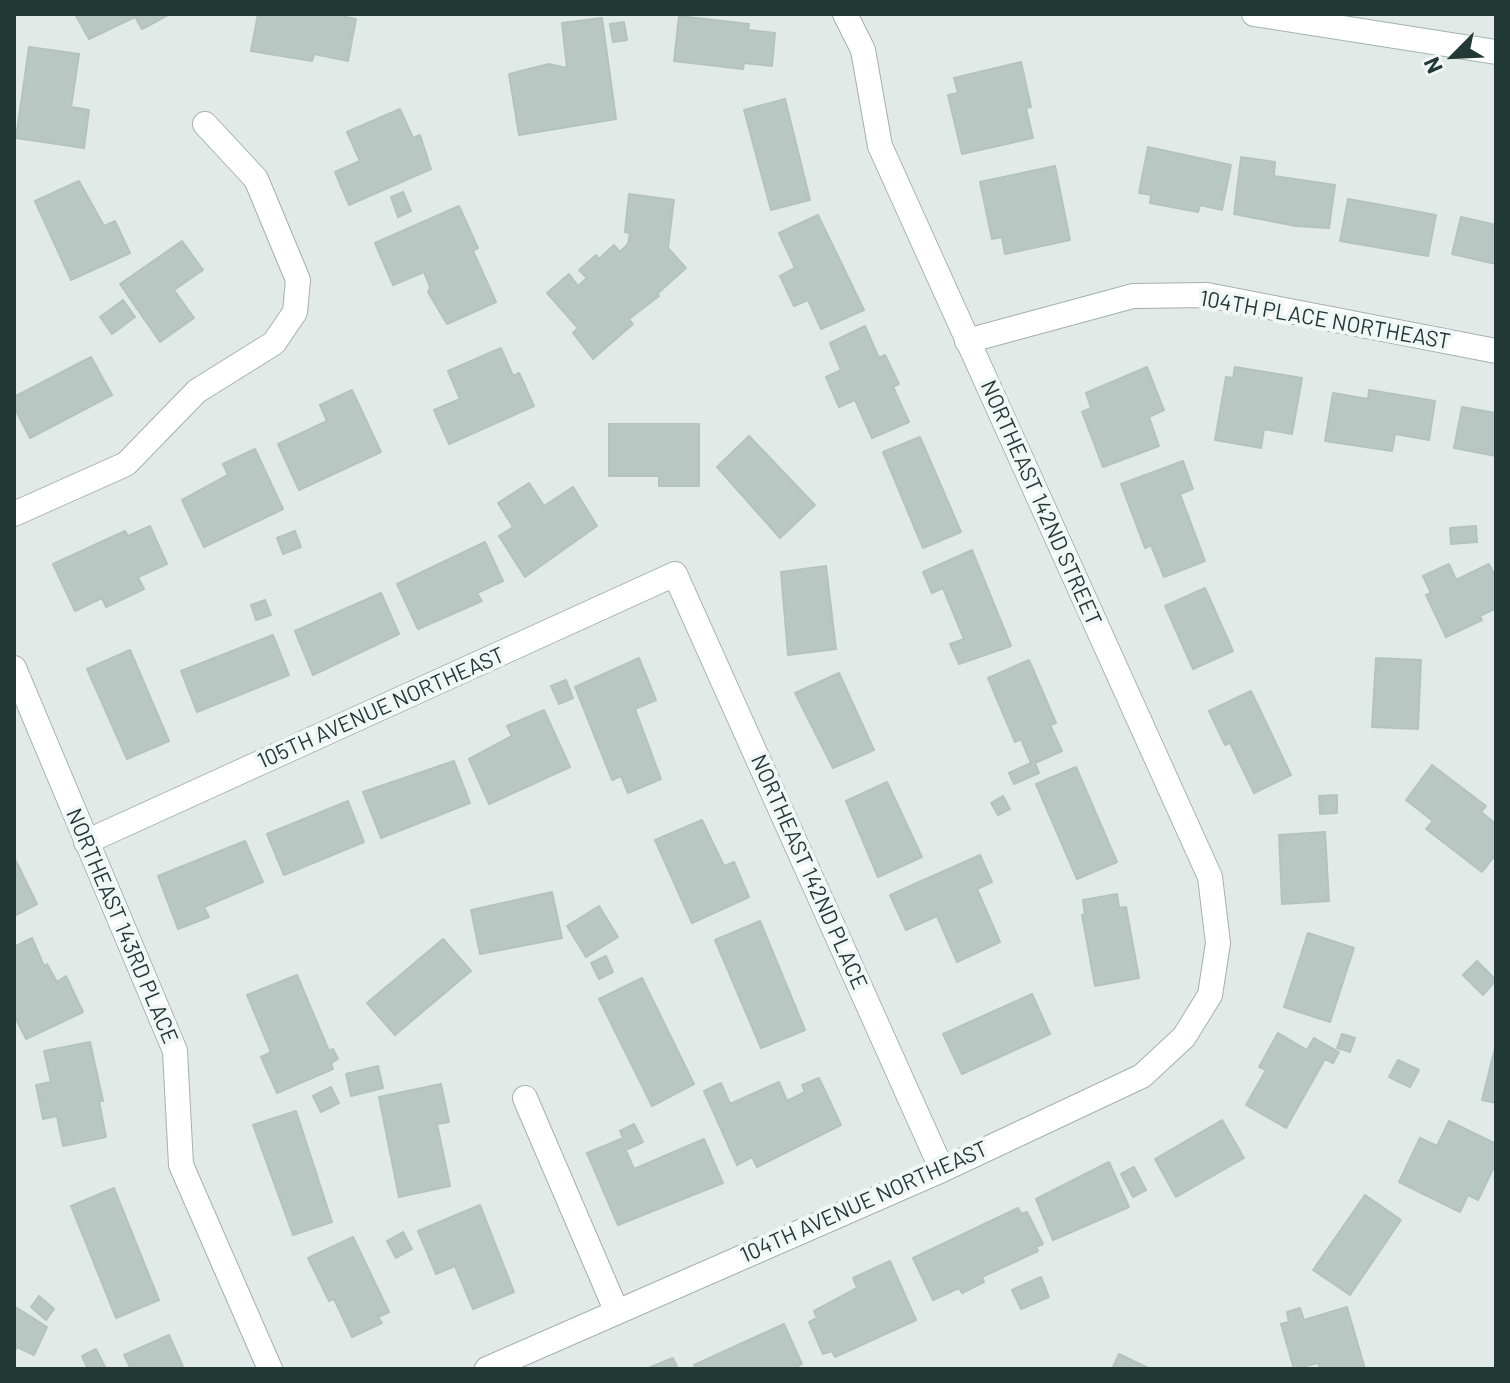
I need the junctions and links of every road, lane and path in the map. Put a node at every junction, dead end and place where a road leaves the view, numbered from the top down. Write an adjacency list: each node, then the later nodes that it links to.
1 (845, 14): 5 (street, NORTHEAST 142ND STREET)
2 (1254, 14): 3 (street)
3 (1496, 52)
4 (205, 124): 7 (street)
5 (967, 341): 6 (street, 104TH PLACE NORTHEAST); 11 (street, NORTHEAST 142ND STREET)
6 (1496, 351)
7 (14, 514)
8 (675, 574): 10 (street, 105TH AVENUE NORTHEAST); 13 (street, NORTHEAST 142ND PLACE)
9 (14, 668): 10 (street, NORTHEAST 143RD PLACE)
10 (86, 842): 15 (street, NORTHEAST 143RD PLACE)
11 (1210, 995): 13 (street, 104TH AVENUE NORTHEAST)
12 (525, 1098): 14 (street)
13 (942, 1170): 14 (street, 104TH AVENUE NORTHEAST)
14 (616, 1310): 16 (street, 104TH AVENUE NORTHEAST)
15 (270, 1369)
16 (487, 1369)

